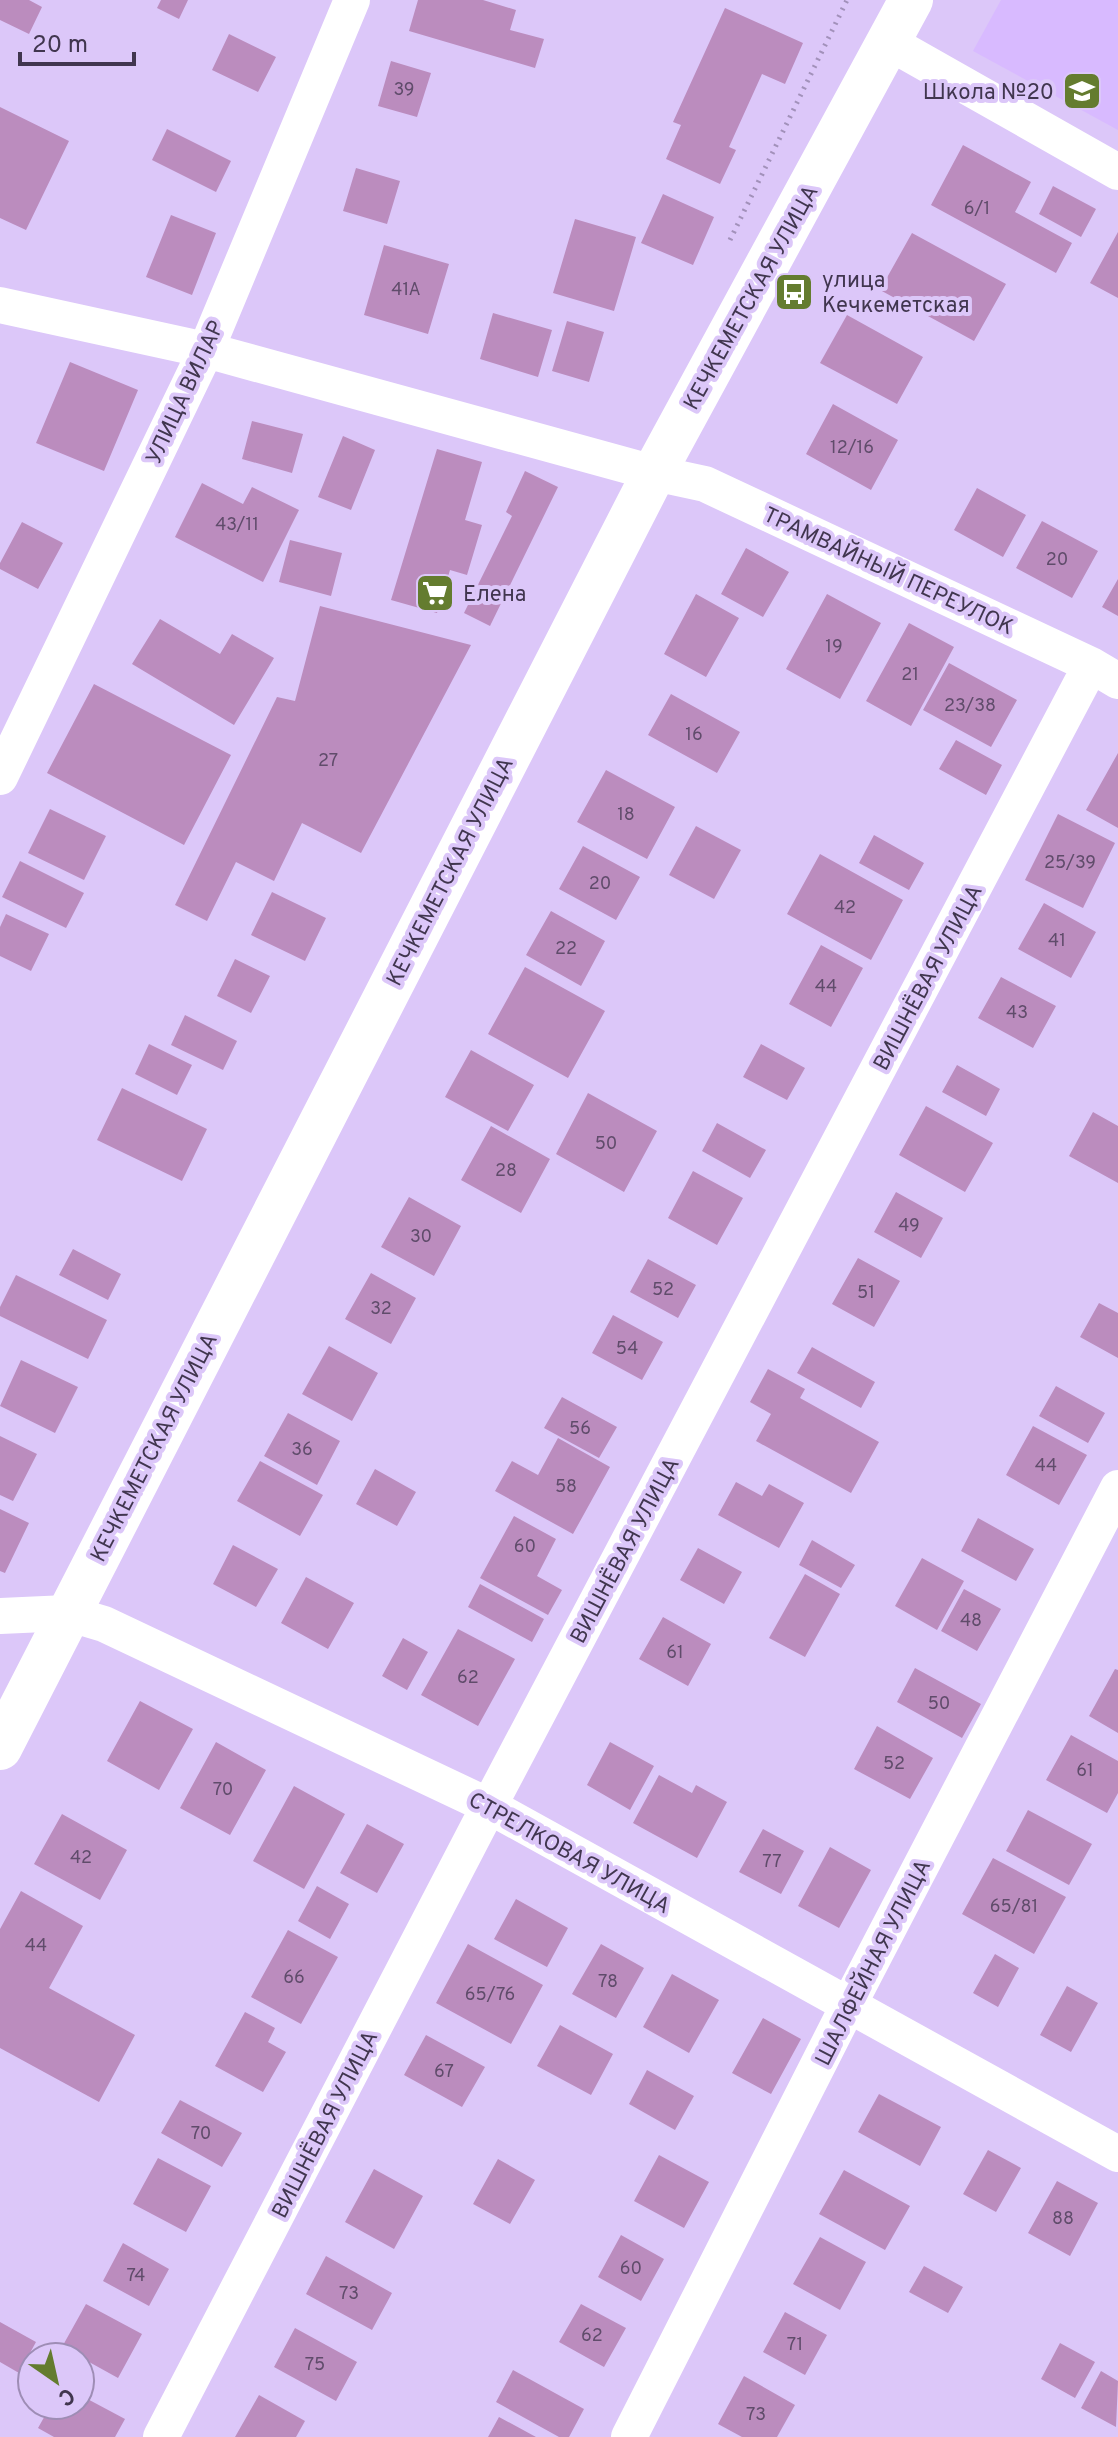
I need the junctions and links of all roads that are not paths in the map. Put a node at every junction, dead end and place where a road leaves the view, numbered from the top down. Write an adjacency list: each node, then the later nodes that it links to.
1 (352, 0): 6 (street, УЛИЦА ВИЛАР)
2 (911, 0): 3 (main road, КЕЧКЕМЕТСКАЯ УЛИЦА)
3 (890, 43): 4 (street); 7 (main road, КЕЧКЕМЕТСКАЯ УЛИЦА)
4 (1118, 172)
5 (0, 305): 6 (street, ТРАМВАЙНЫЙ ПЕРЕУЛОК)
6 (206, 350): 7 (street, ТРАМВАЙНЫЙ ПЕРЕУЛОК); 9 (street, УЛИЦА ВИЛАР)
7 (654, 473): 8 (street, ТРАМВАЙНЫЙ ПЕРЕУЛОК); 11 (main road, КЕЧКЕМЕТСКАЯ УЛИЦА)
8 (1105, 673): 14 (street, ВИШНЁВАЯ УЛИЦА)
9 (0, 777)
10 (1118, 1488): 15 (street, ШАЛФЕЙНАЯ УЛИЦА)
11 (67, 1613): 12 (street, СТРЕЛКОВАЯ УЛИЦА); 13 (main road, КЕЧКЕМЕТСКАЯ УЛИЦА); 14 (street, СТРЕЛКОВАЯ УЛИЦА)
12 (0, 1616)
13 (0, 1748)
14 (489, 1806): 15 (street, СТРЕЛКОВАЯ УЛИЦА); 17 (street, ВИШНЁВАЯ УЛИЦА)
15 (848, 2006): 16 (street, СТРЕЛКОВАЯ УЛИЦА); 18 (street, ШАЛФЕЙНАЯ УЛИЦА)
16 (1118, 2154)
17 (161, 2437)
18 (629, 2437)

